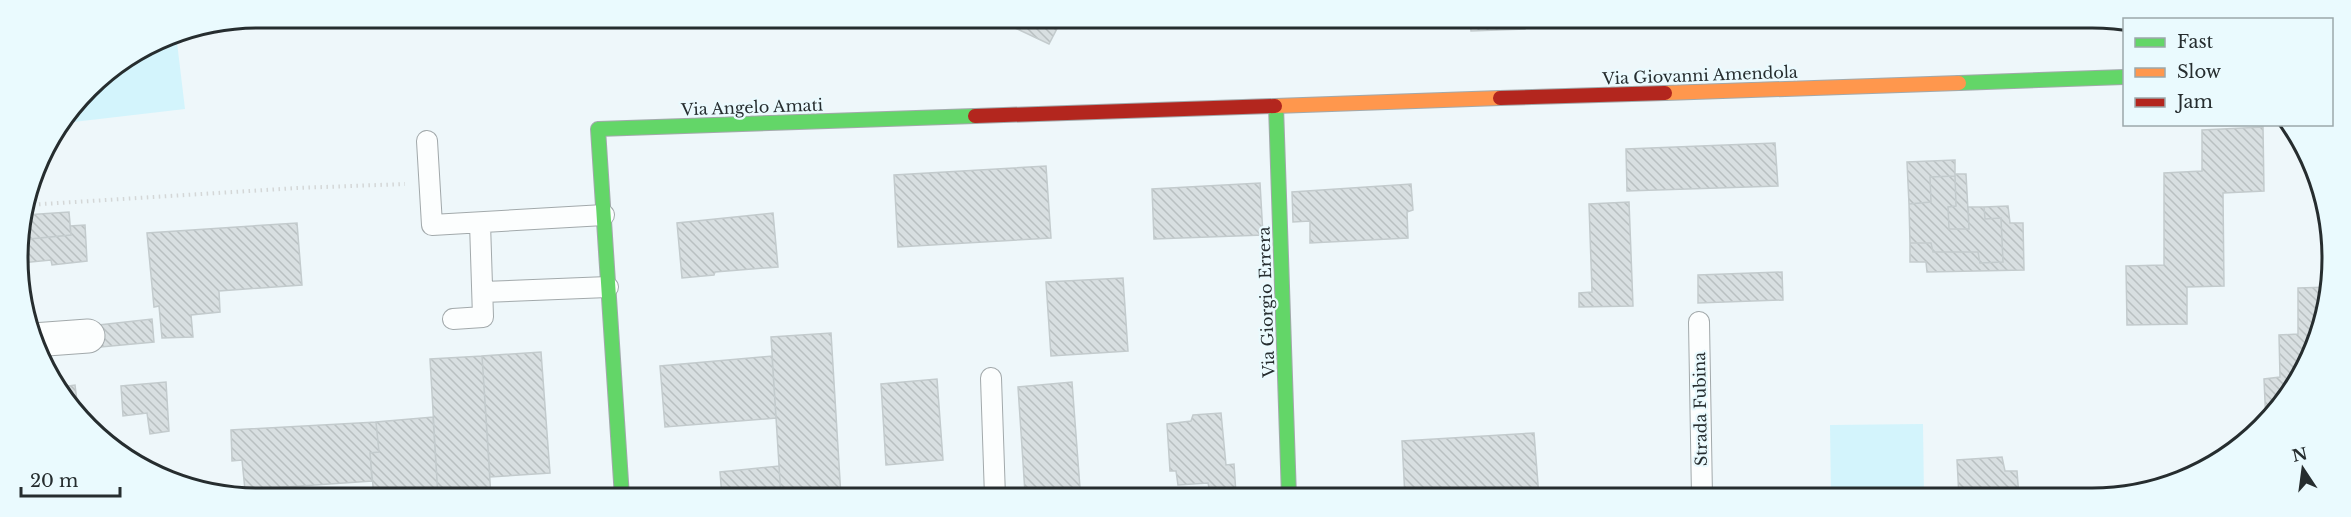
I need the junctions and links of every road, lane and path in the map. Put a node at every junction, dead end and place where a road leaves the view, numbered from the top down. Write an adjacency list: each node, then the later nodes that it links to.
1 (2123, 77): 2 (street, Via Giovanni Amendola)
2 (1276, 106): 6 (street, Via Angelo Amati); 17 (street, Via Giorgio Errera)
3 (427, 141): 4 (lane)
4 (430, 184): 5 (path); 7 (lane)
5 (35, 205)
6 (604, 215): 7 (lane); 8 (street, Via Angelo Amati)
7 (480, 223): 9 (lane)
8 (608, 287): 9 (lane); 15 (street, Via Angelo Amati)
9 (483, 292): 10 (lane)
10 (453, 319)
11 (1699, 322): 18 (lane, Strada Fubina)
12 (88, 336): 13 (street)
13 (43, 339)
14 (991, 378): 16 (lane)
15 (621, 488)
16 (995, 488)
17 (1289, 488)
18 (1702, 488)

